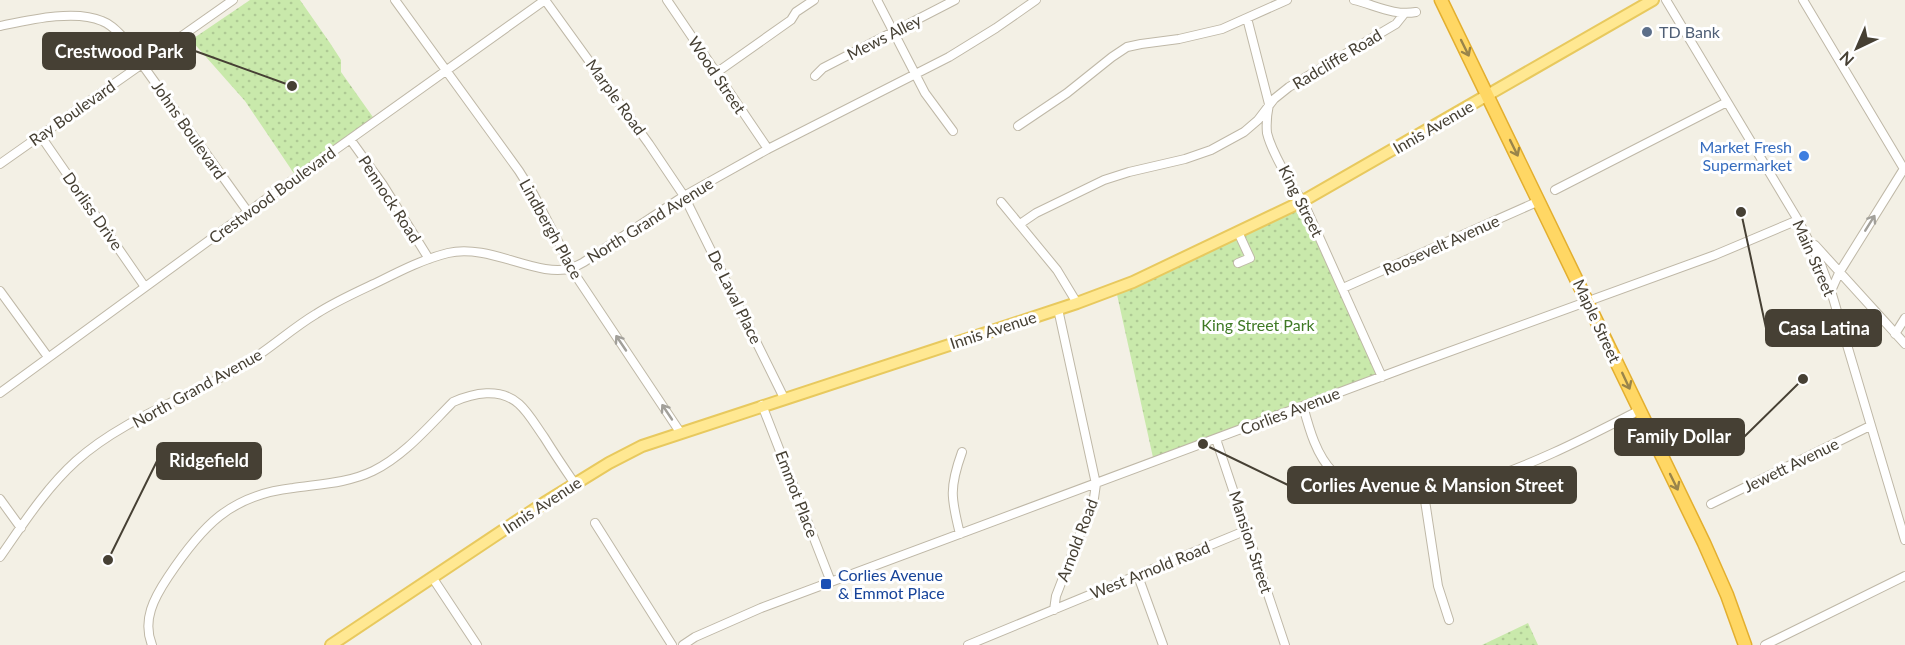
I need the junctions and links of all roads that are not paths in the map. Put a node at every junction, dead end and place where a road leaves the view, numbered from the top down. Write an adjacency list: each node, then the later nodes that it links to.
1 (233, 0): 20 (street, Ray Boulevard)
2 (395, 0): 21 (street, Lindbergh Place)
3 (545, 0): 21 (street, Crestwood Boulevard); 36 (street, Marple Road)
4 (667, 0): 22 (street, Wood Street)
5 (814, 0): 22 (street)
6 (877, 0): 19 (street)
7 (955, 0): 19 (street, Mews Alley)
8 (1036, 0): 23 (street, North Grand Avenue)
9 (1287, 0): 17 (street)
10 (1354, 0): 16 (street)
11 (1442, 0): 25 (highway, Maple Street, one-way to 25)
12 (1653, 0): 25 (main road, Innis Avenue)
13 (1666, 0): 26 (street, Main Street)
14 (1803, 0): 34 (street)
15 (1416, 12): 16 (street)
16 (1404, 14): 27 (street, Radcliffe Road)
17 (1247, 18): 27 (street, King Street); 28 (street)
18 (0, 26): 20 (street, Johns Boulevard)
19 (894, 33): 23 (street); 24 (street, Mews Alley)
20 (142, 64): 30 (street, Ray Boulevard); 40 (street, Johns Boulevard)
21 (446, 70): 31 (street, Crestwood Boulevard); 47 (street, Lindbergh Place)
22 (716, 73): 32 (street, Wood Street)
23 (915, 74): 29 (street); 32 (street, North Grand Avenue)
24 (815, 76)
25 (1488, 96): 37 (main road, Innis Avenue); 38 (highway, Maple Street, one-way to 38)
26 (1727, 102): 35 (street); 41 (street, Main Street)
27 (1269, 104): 37 (street, King Street); 42 (street, Radcliffe Road)
28 (1018, 126)
29 (953, 131)
30 (40, 135): 33 (street, Ray Boulevard); 49 (street, Dorliss Drive)
31 (350, 139): 40 (street, Crestwood Boulevard); 45 (street, Pennock Road)
32 (768, 149): 36 (street, North Grand Avenue)
33 (0, 164)
34 (1904, 168): 48 (street, one-way to 34)
35 (1555, 190)
36 (684, 196): 47 (street, North Grand Avenue); 62 (street, De Laval Place)
37 (1303, 201): 43 (main road, Innis Avenue); 50 (street, King Street)
38 (1539, 201): 50 (street, Roosevelt Avenue); 53 (highway, Maple Street)
39 (1001, 202): 42 (street)
40 (248, 212): 49 (street, Crestwood Boulevard)
41 (1798, 220): 44 (street, Main Street); 53 (street, Corlies Avenue)
42 (1020, 224): 54 (street)
43 (1238, 232): 46 (street); 54 (main road, Innis Avenue)
44 (1808, 238): 48 (street); 52 (street, Main Street)
45 (429, 259): 47 (street, North Grand Avenue); 76 (street, North Grand Avenue)
46 (1238, 264)
47 (572, 268): 67 (street, Lindbergh Place, one-way to 47)
48 (1839, 273): 52 (street); 57 (street)
49 (146, 287): 59 (street, Crestwood Boulevard)
50 (1343, 288): 60 (street, King Street)
51 (0, 291): 59 (street)
52 (1831, 291): 66 (street, Main Street)
53 (1588, 302): 60 (street, Corlies Avenue); 65 (highway, Maple Street, one-way to 65)
54 (1077, 303): 55 (main road, Innis Avenue)
55 (1058, 309): 62 (main road, Innis Avenue); 71 (street, Arnold Road)
56 (1905, 318): 57 (street)
57 (1895, 334): 58 (street)
58 (1905, 344)
59 (48, 357): 61 (street, Crestwood Boulevard)
60 (1382, 377): 64 (street, Corlies Avenue)
61 (0, 393)
62 (784, 398): 63 (main road, Innis Avenue)
63 (762, 405): 67 (main road, Innis Avenue); 84 (street, Emmot Place)
64 (1303, 406): 68 (street, Corlies Avenue); 72 (street)
65 (1640, 410): 72 (street); 95 (highway, Maple Street, one-way to 95)
66 (1870, 426): 74 (street, Jewett Avenue); 79 (street, Main Street)
67 (680, 432): 70 (main road, Innis Avenue)
68 (1216, 439): 71 (street, Corlies Avenue); 77 (street, Mansion Street)
69 (962, 452): 78 (street)
70 (575, 484): 83 (main road, Innis Avenue); 87 (street)
71 (1096, 484): 78 (street, Corlies Avenue); 85 (street, Arnold Road)
72 (1424, 494): 86 (street)
73 (0, 499): 76 (street)
74 (1711, 504)
75 (595, 523): 90 (street)
76 (21, 528): 80 (street, North Grand Avenue)
77 (1246, 530): 81 (street, West Arnold Road); 94 (street, Mansion Street)
78 (960, 534): 84 (street, Corlies Avenue)
79 (1905, 540)
80 (0, 557)
81 (1137, 576): 85 (street, West Arnold Road); 93 (street)
82 (1905, 576): 96 (street)
83 (432, 577): 88 (main road, Innis Avenue); 89 (street)
84 (831, 582): 91 (street, Corlies Avenue)
85 (1054, 610): 92 (street)
86 (1449, 620)
87 (152, 645)
88 (331, 645)
89 (477, 645)
90 (672, 645)
91 (683, 645)
92 (968, 645)
93 (1163, 645)
94 (1285, 645)
95 (1745, 645)
96 (1766, 645)

